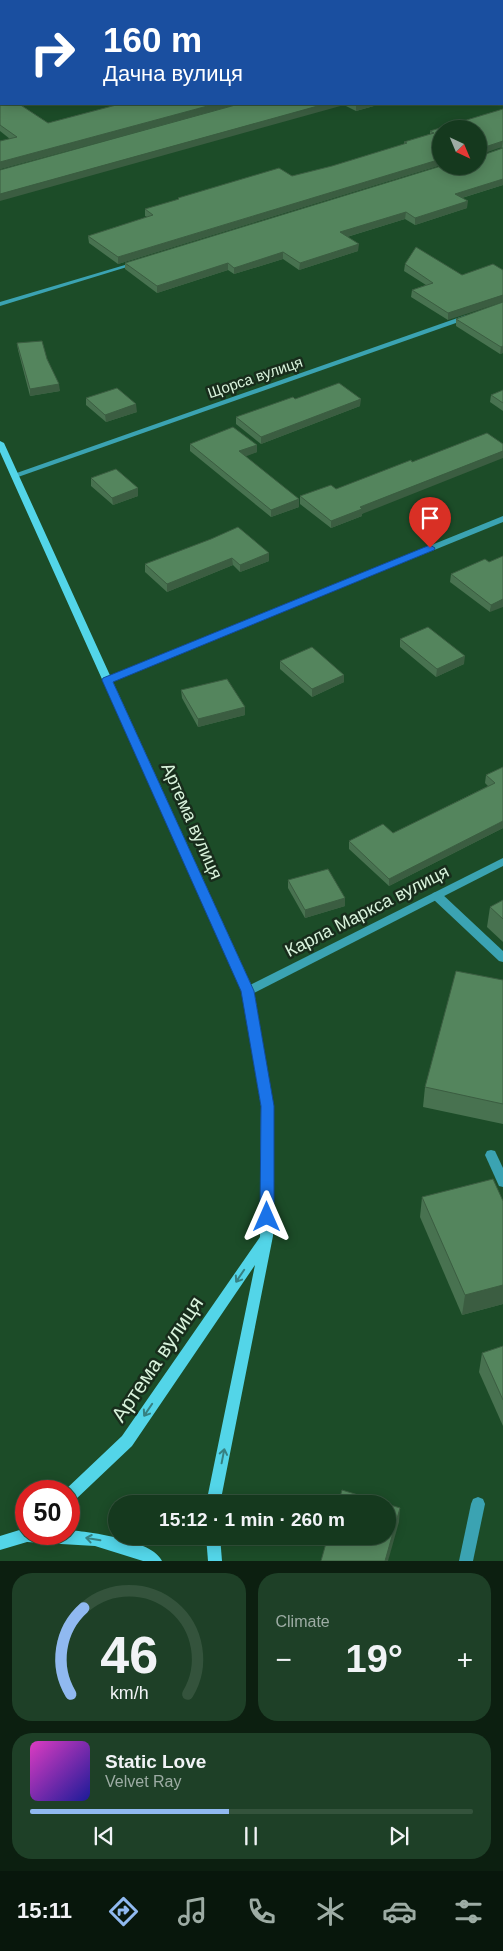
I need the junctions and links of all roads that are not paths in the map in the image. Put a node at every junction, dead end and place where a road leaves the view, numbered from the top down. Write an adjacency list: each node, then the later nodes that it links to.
1 (142, 261): 2 (street)
2 (0, 304)
3 (475, 315): 5 (street, Щорса вулиця)
4 (0, 443): 5 (main road, Артема вулиця)
5 (15, 475): 7 (main road, Артема вулиця)
6 (503, 519): 7 (street)
7 (107, 680): 11 (main road, Артема вулиця)
8 (503, 862): 9 (street, Карла Маркса вулиця)
9 (437, 896): 10 (street); 11 (street, Карла Маркса вулиця)
10 (503, 958)
11 (248, 991): 14 (main road, Артема вулиця)
12 (491, 1155): 13 (street)
13 (503, 1182)
14 (267, 1236): 15 (main road, Артема вулиця, one-way to 15); 16 (main road, Артема вулиця, one-way to 14)
15 (80, 1486)
16 (215, 1495)
17 (478, 1504): 24 (street)
18 (80, 1537): 22 (main road, one-way to 18)
19 (15, 1538): 20 (main road)
20 (0, 1543)
21 (214, 1545): 23 (main road)
22 (155, 1561)
23 (215, 1561)
24 (466, 1561)

